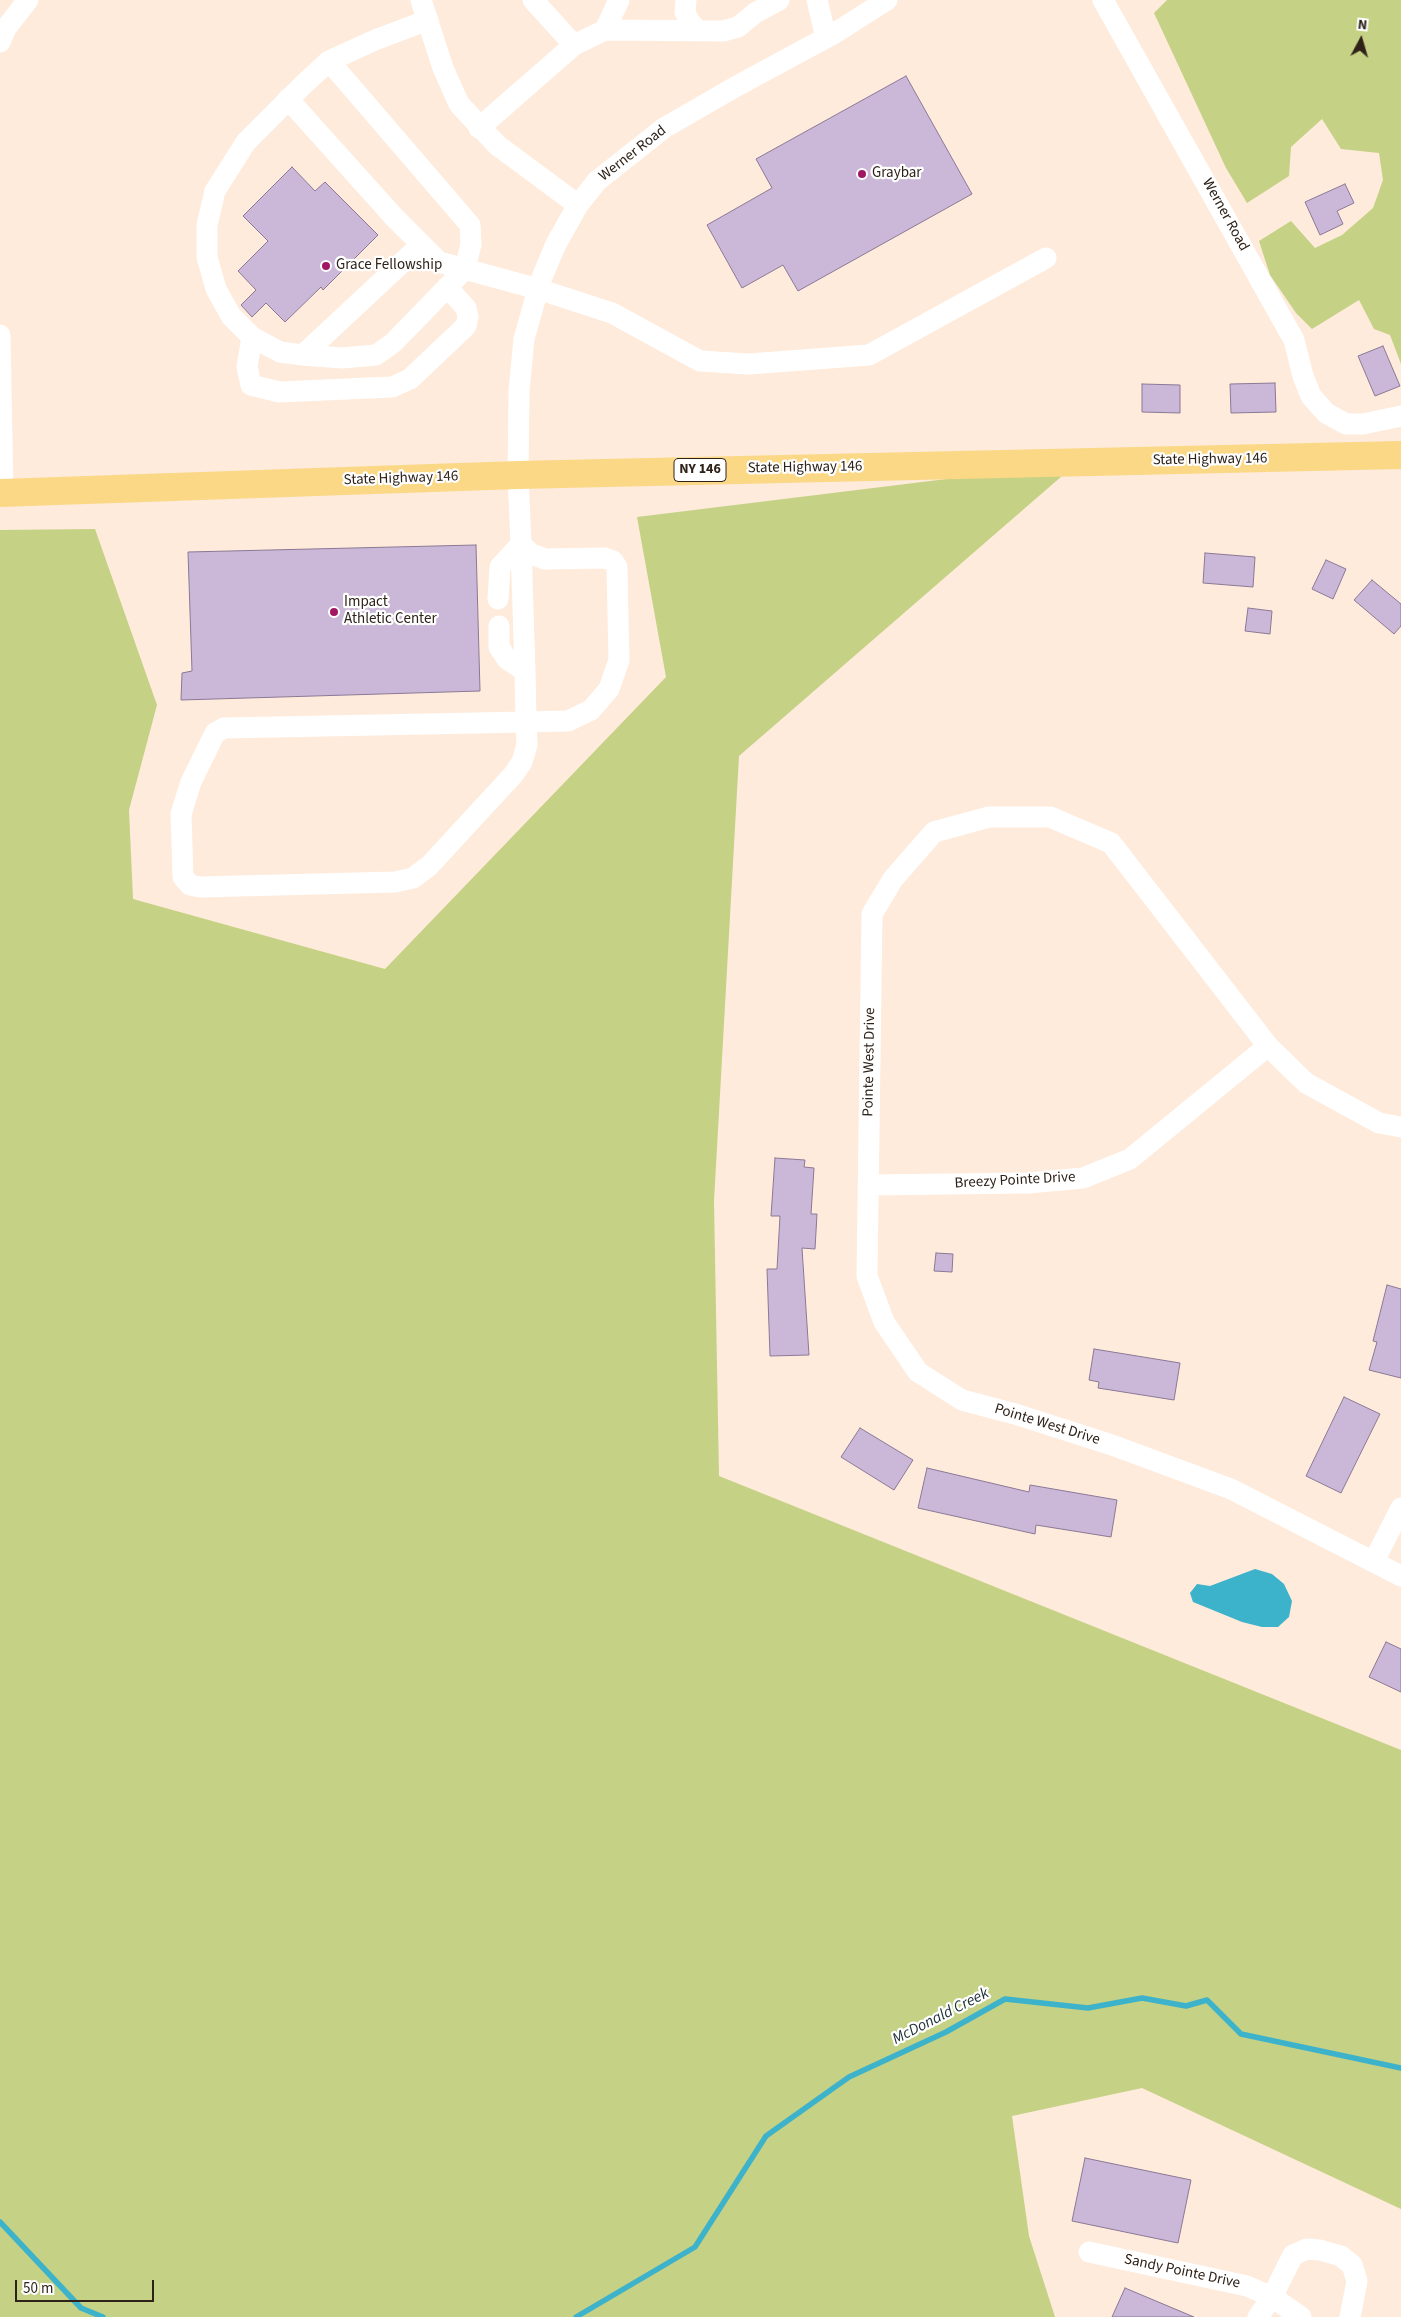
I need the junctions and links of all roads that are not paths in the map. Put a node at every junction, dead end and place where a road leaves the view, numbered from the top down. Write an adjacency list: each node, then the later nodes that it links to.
1 (28, 0): 14 (street)
2 (421, 0): 10 (street)
3 (533, 0): 15 (street)
4 (619, 0): 11 (street)
5 (686, 0): 12 (street)
6 (779, 0): 12 (street)
7 (886, 0): 13 (street, Werner Road)
8 (1103, 0): 28 (street, Werner Road)
9 (816, 1): 13 (street)
10 (428, 20): 16 (street); 18 (street)
11 (606, 30): 12 (street); 15 (street)
12 (697, 30)
13 (826, 38): 19 (street, Werner Road)
14 (0, 42)
15 (574, 45): 18 (street)
16 (329, 60): 17 (street); 22 (street)
17 (288, 99): 20 (street); 26 (street)
18 (480, 128): 19 (street)
19 (578, 205): 24 (street, Werner Road)
20 (421, 245): 22 (street); 27 (street)
21 (1046, 258): 24 (street)
22 (465, 269): 23 (street); 24 (street)
23 (447, 287): 26 (street); 27 (street)
24 (538, 289): 30 (street, Werner Road)
25 (0, 335): 31 (street)
26 (252, 337): 27 (street)
27 (303, 355)
28 (1401, 416)
29 (1401, 455): 30 (main road, State Highway 146 / NY 146)
30 (518, 475): 31 (main road, State Highway 146 / NY 146); 32 (street, Werner Road)
31 (2, 493)
32 (522, 544): 33 (street); 35 (street, Werner Road); 36 (street)
33 (498, 599)
34 (499, 626): 35 (street)
35 (525, 672): 36 (street, Werner Road)
36 (526, 722): 36 (street)
37 (1268, 1046): 38 (street, Pointe West Drive); 39 (street, Breezy Pointe Drive); 39 (street, Pointe West Drive)
38 (1401, 1127)
39 (868, 1185): 41 (street, Pointe West Drive)
40 (1401, 1508): 41 (street)
41 (1374, 1561): 42 (street, Pointe West Drive)
42 (1401, 1576)
43 (1089, 2252): 44 (street, Sandy Pointe Drive)
44 (1272, 2297): 45 (street); 46 (street, Sandy Pointe Drive); 47 (street)
45 (1258, 2317)
46 (1301, 2317)
47 (1350, 2317)

